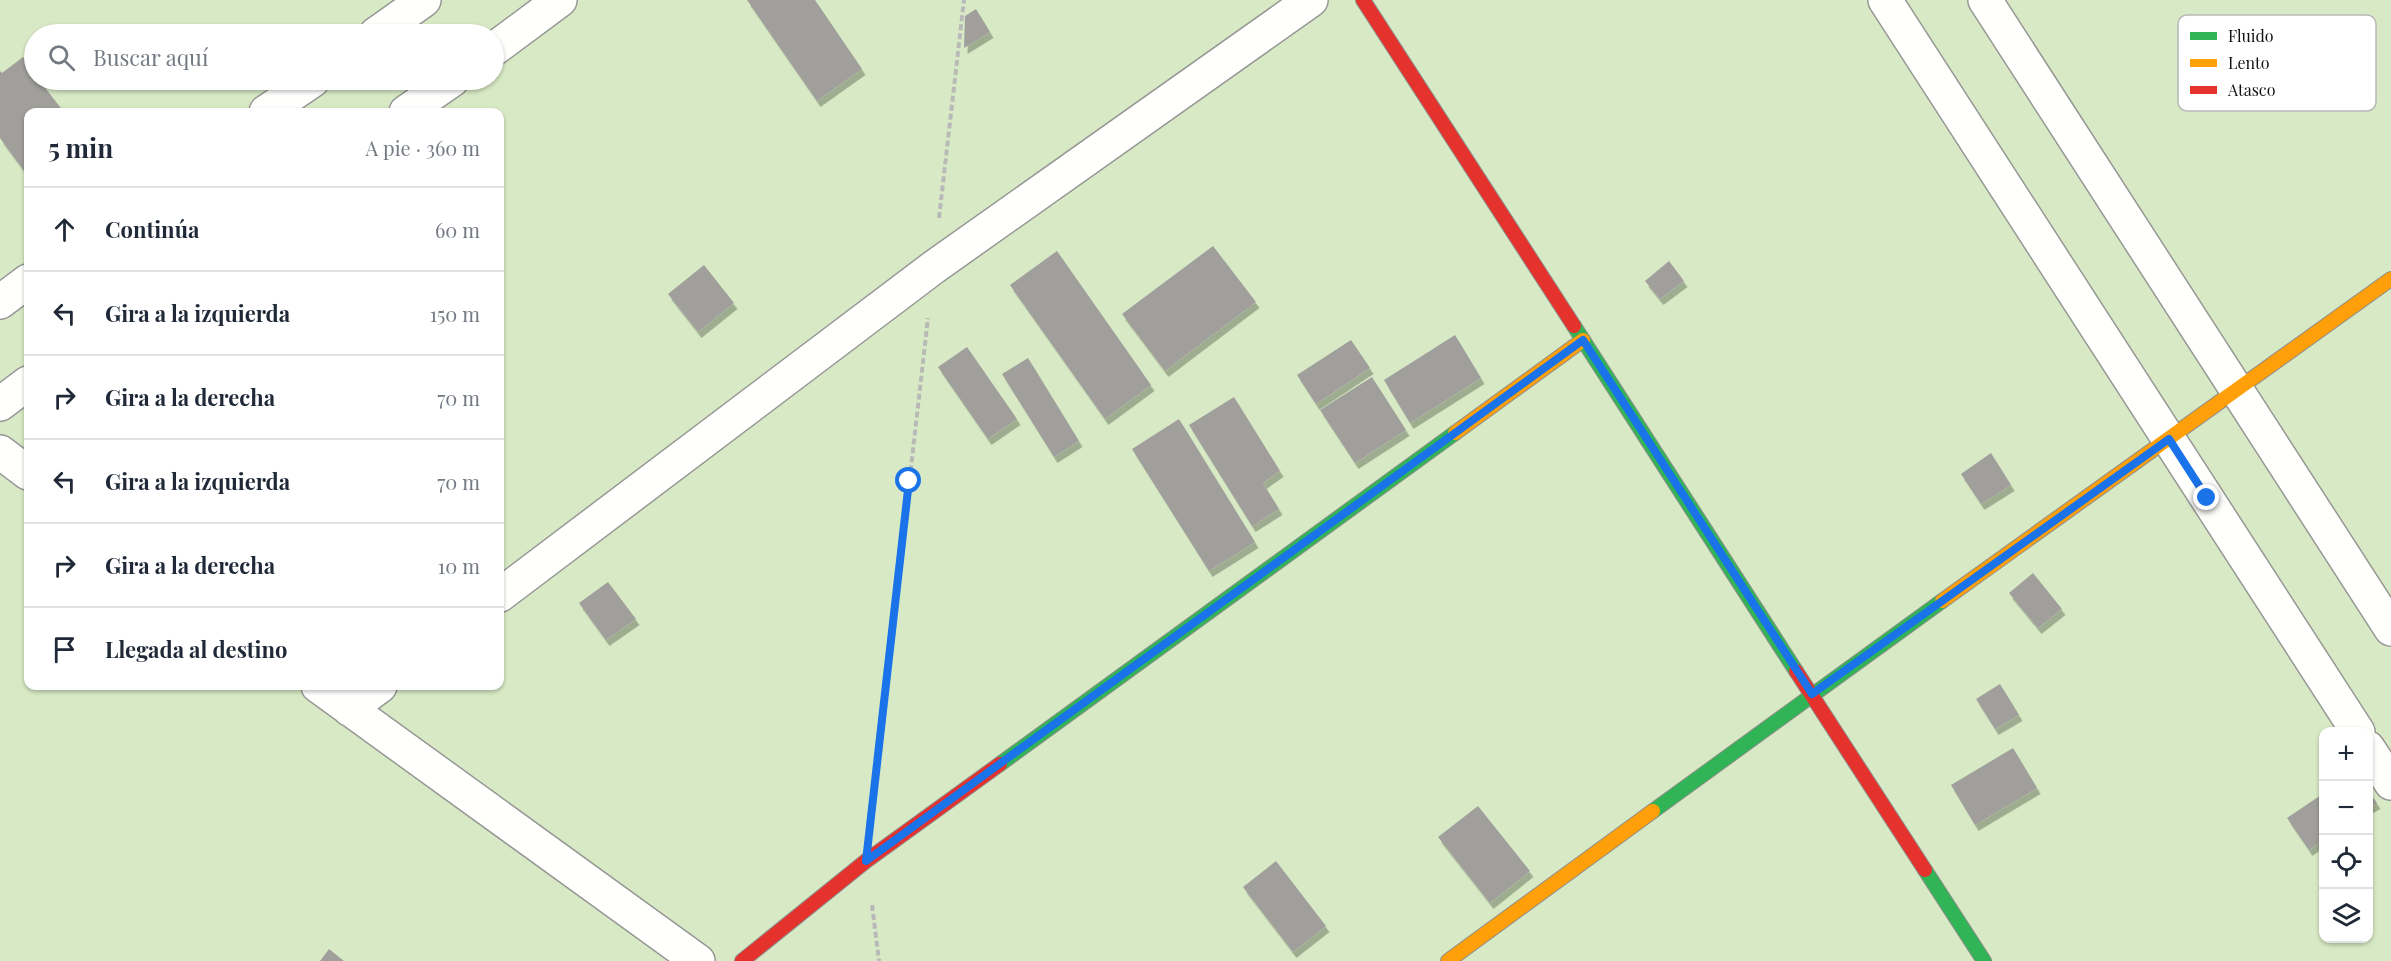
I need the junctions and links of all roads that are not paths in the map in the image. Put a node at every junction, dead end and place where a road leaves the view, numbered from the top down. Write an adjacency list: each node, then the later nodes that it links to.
1 (424, 0): 7 (street)
2 (560, 0): 8 (street)
3 (1311, 0): 23 (street)
4 (1363, 0): 16 (street)
5 (1885, 0): 20 (street)
6 (1985, 0): 18 (street)
7 (390, 24)
8 (504, 42)
9 (298, 90): 11 (street)
10 (438, 90): 12 (street)
11 (272, 108)
12 (412, 108)
13 (2391, 279): 18 (street)
14 (24, 284): 15 (street)
15 (0, 302)
16 (1583, 340): 27 (street); 33 (street)
17 (24, 386): 19 (street)
18 (2237, 390): 20 (street); 24 (street)
19 (0, 404)
20 (2169, 439): 27 (street); 29 (street)
21 (0, 452): 22 (street)
22 (24, 470)
23 (504, 592)
24 (2391, 629)
25 (323, 690): 28 (street)
26 (375, 690): 28 (street)
27 (1812, 694): 34 (street); 35 (street)
28 (349, 709): 32 (street)
29 (2355, 727)
30 (2373, 756): 31 (street)
31 (2391, 783)
32 (698, 961)
33 (742, 961)
34 (1448, 961)
35 (1984, 961)

